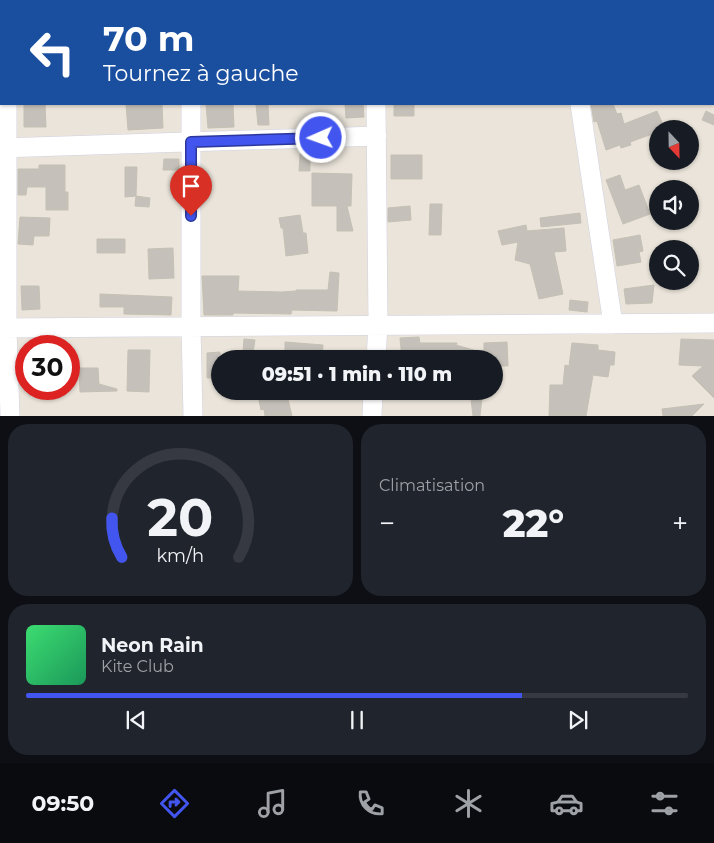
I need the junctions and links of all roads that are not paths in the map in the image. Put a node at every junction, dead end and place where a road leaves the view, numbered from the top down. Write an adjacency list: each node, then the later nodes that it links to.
1 (7, 105): 7 (street)
2 (191, 105): 6 (street)
3 (376, 105): 5 (street)
4 (580, 105): 9 (street)
5 (376, 136): 6 (street); 10 (street)
6 (191, 142): 7 (street); 11 (street)
7 (4, 148): 12 (street)
8 (714, 323): 9 (street)
9 (613, 324): 10 (street)
10 (378, 325): 11 (street); 13 (street)
11 (191, 327): 12 (street); 16 (street)
12 (4, 328): 15 (street)
13 (377, 350)
14 (373, 400): 17 (street)
15 (10, 416)
16 (193, 416)
17 (372, 416)

